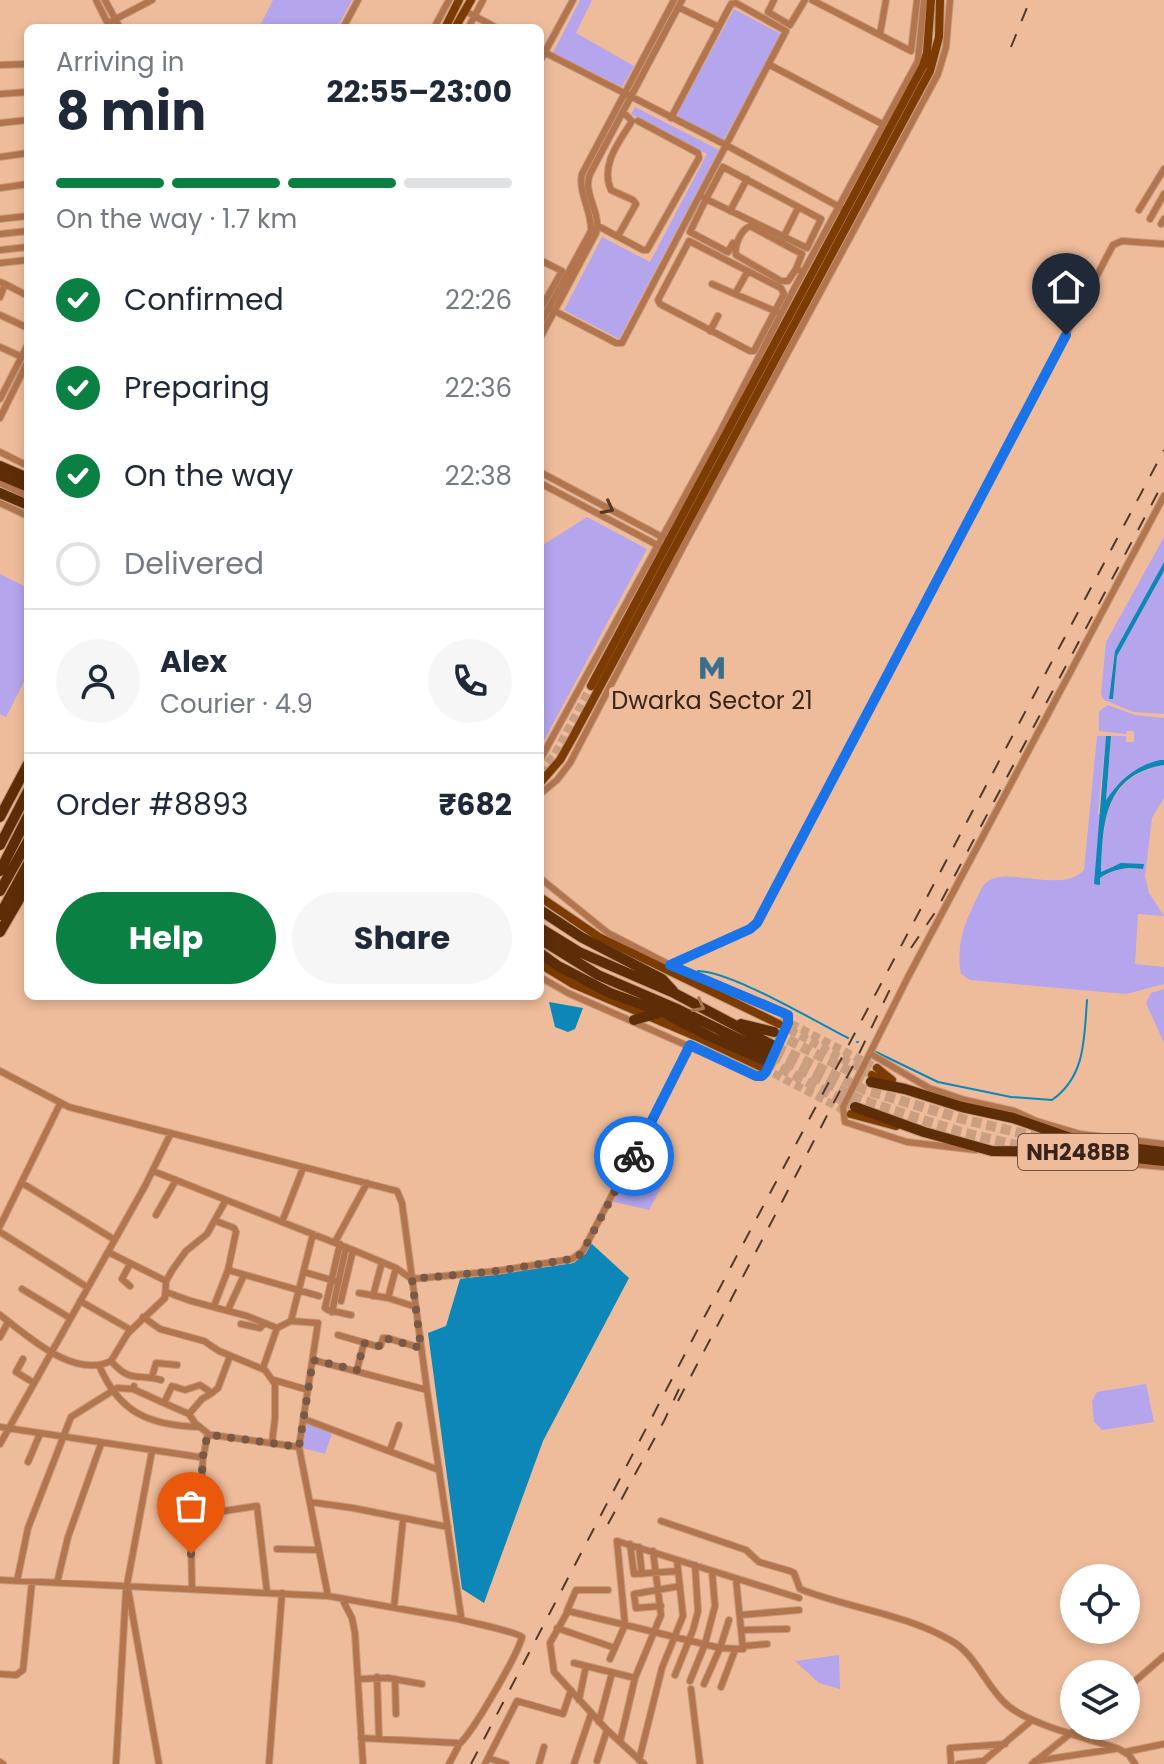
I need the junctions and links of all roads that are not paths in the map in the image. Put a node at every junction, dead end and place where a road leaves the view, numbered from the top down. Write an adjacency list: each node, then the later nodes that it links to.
1 (96, 0): 25 (street)
2 (105, 0): 24 (street)
3 (152, 0): 24 (street)
4 (358, 0): 28 (street)
5 (437, 0): 21 (street)
6 (459, 0): 21 (main road)
7 (471, 0): 22 (main road)
8 (483, 0): 23 (street)
9 (573, 0): 36 (street)
10 (674, 0): 44 (street)
11 (774, 0): 12 (street)
12 (805, 0)
13 (812, 0): 34 (street)
14 (886, 0): 34 (street)
15 (917, 0): 37 (street)
16 (924, 0): 37 (street)
17 (931, 0): 37 (main road)
18 (940, 0): 35 (main road)
19 (950, 0): 35 (street)
20 (680, 4): 33 (street); 44 (street)
21 (450, 5): 29 (street)
22 (465, 11): 23 (street); 30 (main road)
23 (474, 16): 31 (street); 32 (street)
24 (116, 19): 26 (street); 27 (street)
25 (108, 24)
26 (111, 24)
27 (118, 24)
28 (345, 24)
29 (437, 24)
30 (457, 24)
31 (470, 24)
32 (489, 24)
33 (719, 27): 41 (street); 46 (street)
34 (880, 34): 37 (street)
35 (942, 40): 123 (main road); 126 (street)
36 (544, 49)
37 (920, 51): 50 (street); 62 (main road)
38 (544, 53): 44 (street)
39 (24, 64): 40 (street)
40 (0, 65)
41 (770, 65): 50 (street); 51 (street)
42 (24, 92): 43 (street)
43 (0, 94)
44 (627, 96): 45 (street); 46 (street); 86 (street)
45 (623, 112): 71 (street); 75 (street)
46 (671, 118): 51 (street)
47 (24, 120): 49 (street)
48 (638, 121): 70 (street)
49 (0, 123)
50 (882, 124): 62 (street)
51 (726, 145): 60 (street); 62 (street)
52 (24, 154): 53 (street)
53 (0, 157)
54 (1164, 169): 56 (street)
55 (747, 179): 60 (street); 61 (street); 64 (street)
56 (1161, 179): 63 (street)
57 (24, 185): 58 (street)
58 (0, 188)
59 (1164, 194): 69 (street)
60 (703, 197): 64 (street); 68 (street); 93 (street)
61 (798, 208): 74 (street); 76 (street)
62 (842, 208): 74 (street); 123 (main road)
63 (1139, 210)
64 (730, 211): 68 (street)
65 (655, 214): 70 (street)
66 (24, 216): 67 (street)
67 (0, 219)
68 (745, 219): 76 (street)
69 (1150, 219)
70 (666, 220): 75 (street)
71 (598, 226): 75 (street); 93 (street)
72 (24, 231): 73 (street)
73 (0, 234)
74 (818, 235): 76 (street); 84 (street)
75 (618, 236)
76 (783, 238)
77 (1164, 244): 148 (street)
78 (24, 247): 79 (street)
79 (0, 250)
80 (24, 260): 83 (street)
81 (544, 261): 86 (street)
82 (544, 261): 92 (street)
83 (0, 263)
84 (799, 270): 84 (street); 94 (street)
85 (748, 271): 90 (street); 94 (street); 100 (street)
86 (569, 272): 93 (street)
87 (2, 283): 89 (street); 91 (street)
88 (712, 284): 90 (street)
89 (24, 294)
90 (735, 294): 94 (street)
91 (0, 297)
92 (544, 303)
93 (552, 310): 97 (street); 99 (street)
94 (778, 312): 100 (street); 123 (street)
95 (0, 315): 98 (street)
96 (718, 316): 100 (street)
97 (544, 319)
98 (24, 326)
99 (544, 329)
100 (710, 331)
101 (0, 347): 102 (street)
102 (24, 359)
103 (24, 360): 105 (street)
104 (24, 361): 107 (street)
105 (2, 391): 106 (street)
106 (0, 399)
107 (0, 418)
108 (0, 452): 109 (street)
109 (24, 464)
110 (0, 466): 113 (highway)
111 (544, 474): 123 (street, one-way to 123)
112 (0, 475): 115 (highway)
113 (24, 476)
114 (0, 483): 118 (street)
115 (24, 485)
116 (544, 485): 123 (street)
117 (0, 493): 121 (highway)
118 (24, 494)
119 (1164, 496): 160 (street)
120 (0, 503): 122 (street)
121 (24, 503)
122 (24, 514)
123 (667, 545): 124 (main road); 125 (main road); 127 (street)
124 (591, 686)
125 (595, 696): 126 (main road); 129 (main road)
126 (599, 706): 130 (street)
127 (544, 754)
128 (24, 772): 132 (highway)
129 (544, 778)
130 (544, 791)
131 (24, 799): 134 (highway)
132 (0, 817)
133 (24, 824): 136 (highway)
134 (0, 845)
135 (24, 848): 139 (highway)
136 (0, 871)
137 (24, 872): 142 (highway)
138 (544, 881): 148 (street)
139 (0, 891)
140 (24, 891): 145 (highway)
141 (544, 900): 150 (main road)
142 (3, 911)
143 (544, 913): 152 (highway)
144 (544, 930): 152 (highway)
145 (0, 932)
146 (544, 941): 153 (highway)
147 (544, 956): 154 (highway)
148 (670, 965): 150 (street)
149 (544, 966): 155 (main road)
150 (679, 973): 157 (main road); 159 (street)
151 (544, 979): 156 (street)
152 (674, 993): 158 (highway, one-way to 158)
153 (675, 1008): 154 (highway); 158 (highway)
154 (662, 1012): 155 (highway); 158 (highway)
155 (649, 1016): 156 (highway); 161 (main road)
156 (634, 1020): 159 (street)
157 (778, 1025): 158 (highway)
158 (718, 1029): 161 (highway)
159 (690, 1045): 191 (street)
160 (871, 1054): 167 (street); 168 (street)
161 (770, 1058)
162 (0, 1071): 164 (street)
163 (873, 1075): 169 (highway, NH248BB)
164 (60, 1104): 166 (street); 174 (street)
165 (853, 1111): 168 (highway)
166 (171, 1133): 171 (street); 172 (street)
167 (1164, 1144)
168 (992, 1151): 170 (highway, NH248BB)
169 (1164, 1152)
170 (1164, 1164)
171 (303, 1168): 175 (street); 179 (street)
172 (153, 1171): 173 (street); 182 (street)
173 (176, 1180): 176 (street); 177 (street)
174 (22, 1183): 180 (street); 182 (street)
175 (367, 1183): 183 (street); 191 (street)
176 (226, 1200): 178 (street); 179 (street)
177 (156, 1215)
178 (216, 1221): 188 (street); 192 (street)
179 (282, 1222): 181 (street)
180 (0, 1226): 195 (street)
181 (313, 1234): 183 (street); 189 (street)
182 (115, 1240): 184 (street)
183 (344, 1246): 185 (street); 193 (street); 193 (street)
184 (108, 1252): 186 (street); 195 (street)
185 (382, 1262): 187 (street); 201 (street)
186 (130, 1264): 192 (street); 194 (street)
187 (396, 1268): 191 (street); 202 (street)
188 (228, 1270): 190 (street); 205 (street)
189 (304, 1272): 193 (street); 197 (street)
190 (244, 1275): 197 (street); 207 (street)
191 (412, 1279): 206 (street)
192 (166, 1281): 198 (street)
193 (338, 1282): 204 (street); 209 (street)
194 (130, 1286)
195 (87, 1287): 203 (street)
196 (22, 1289): 211 (street)
197 (298, 1291): 200 (street); 212 (street)
198 (166, 1292): 205 (street); 210 (street)
199 (359, 1293): 201 (street)
200 (319, 1296)
201 (373, 1296): 202 (street)
202 (388, 1298): 206 (street)
203 (80, 1301): 211 (street); 217 (street)
204 (341, 1301)
205 (214, 1306): 207 (street)
206 (416, 1307): 221 (street)
207 (228, 1310): 215 (street)
208 (0, 1315): 213 (street)
209 (351, 1315)
210 (143, 1317): 217 (street); 223 (street)
211 (70, 1318): 222 (street)
212 (291, 1321): 216 (street); 225 (street)
213 (8, 1322): 219 (street); 222 (street)
214 (241, 1324): 215 (street)
215 (264, 1324): 216 (street)
216 (277, 1328): 229 (street)
217 (131, 1330): 226 (street)
218 (338, 1335): 220 (street)
219 (0, 1337)
220 (364, 1343): 221 (street); 230 (street)
221 (421, 1348): 238 (street)
222 (52, 1352): 227 (street); 235 (street)
223 (230, 1356): 229 (street); 240 (street)
224 (23, 1359): 235 (street)
225 (313, 1360): 230 (street); 237 (street)
226 (111, 1361): 227 (street); 232 (street)
227 (99, 1365): 239 (street)
228 (177, 1365): 231 (street)
229 (263, 1368): 234 (street)
230 (357, 1370): 238 (street)
231 (152, 1377): 232 (street); 233 (street)
232 (137, 1378): 236 (street)
233 (161, 1380)
234 (274, 1380): 237 (street); 251 (street)
235 (34, 1383): 247 (street)
236 (133, 1389): 239 (street); 241 (street)
237 (308, 1390): 243 (street)
238 (427, 1390): 259 (street)
239 (112, 1392): 246 (street); 250 (street)
240 (212, 1393): 241 (street); 242 (street)
241 (164, 1403): 242 (street)
242 (189, 1414): 246 (street)
243 (304, 1419): 254 (street); 255 (street)
244 (399, 1425): 255 (street)
245 (0, 1427): 247 (street)
246 (198, 1427): 249 (street)
247 (8, 1429): 248 (street); 252 (street)
248 (40, 1434): 250 (street); 258 (street)
249 (210, 1435): 251 (street); 257 (street)
250 (62, 1438): 253 (street); 278 (street)
251 (272, 1443): 254 (street)
252 (0, 1444)
253 (101, 1444): 256 (street); 280 (street)
254 (299, 1447): 260 (street)
255 (390, 1450): 259 (street)
256 (152, 1451): 257 (street); 281 (street)
257 (203, 1456): 261 (street)
258 (28, 1462)
259 (439, 1470): 264 (street)
260 (310, 1502): 262 (street); 268 (street)
261 (198, 1515): 283 (street); 286 (street)
262 (403, 1520): 264 (street); 292 (street)
263 (661, 1521): 332 (street)
264 (448, 1527): 296 (street)
265 (630, 1544): 266 (street); 275 (street); 298 (street)
266 (639, 1547): 269 (street); 275 (street)
267 (277, 1549): 268 (street)
268 (319, 1550): 288 (street)
269 (653, 1551): 270 (street); 274 (street)
270 (677, 1560): 271 (street); 272 (street)
271 (695, 1565): 273 (street); 304 (street)
272 (678, 1571): 274 (street); 282 (street)
273 (712, 1571): 277 (street); 305 (street)
274 (656, 1573): 275 (street); 285 (street)
275 (642, 1574)
276 (0, 1579): 278 (street)
277 (736, 1579): 289 (street); 295 (street)
278 (17, 1581): 279 (street)
279 (32, 1582): 280 (street); 316 (street)
280 (57, 1583): 281 (street)
281 (128, 1586): 283 (street); 351 (street); 352 (street)
282 (680, 1586): 285 (street); 303 (street)
283 (192, 1589): 286 (street)
284 (608, 1590): 294 (street)
285 (658, 1590): 291 (street); 291 (street)
286 (267, 1592): 287 (street)
287 (282, 1593): 288 (street); 353 (street)
288 (328, 1596): 290 (street)
289 (799, 1598)
290 (342, 1599): 292 (street); 321 (street)
291 (661, 1606): 302 (street)
292 (394, 1607): 296 (street)
293 (799, 1610): 295 (street)
294 (567, 1611): 298 (street); 299 (street)
295 (740, 1615): 301 (street)
296 (458, 1619): 343 (street)
297 (729, 1620): 309 (street)
298 (625, 1625): 302 (street); 308 (street)
299 (557, 1628): 308 (street); 328 (street)
300 (787, 1629): 301 (street)
301 (742, 1630): 307 (street)
302 (654, 1632): 303 (street); 320 (street)
303 (675, 1637): 304 (street); 348 (street)
304 (689, 1640): 305 (street); 317 (street)
305 (705, 1644): 309 (street); 323 (street)
306 (767, 1644): 307 (street)
307 (744, 1646): 310 (street)
308 (615, 1648): 312 (street)
309 (720, 1648): 310 (street); 325 (street)
310 (735, 1650): 326 (street)
311 (1164, 1656): 319 (street)
312 (610, 1659)
313 (574, 1663): 314 (street)
314 (586, 1666): 315 (street); 329 (street)
315 (612, 1673): 320 (street); 333 (street)
316 (0, 1674)
317 (675, 1675)
318 (377, 1677): 321 (street); 322 (street); 337 (street)
319 (1140, 1677)
320 (635, 1678): 340 (street)
321 (358, 1679): 336 (street)
322 (395, 1679): 324 (street); 330 (street)
323 (690, 1681)
324 (422, 1684)
325 (704, 1684)
326 (721, 1687)
327 (691, 1689): 359 (street)
328 (571, 1690): 329 (street); 346 (street)
329 (579, 1700): 331 (street)
330 (396, 1714)
331 (591, 1714): 333 (street); 358 (street)
332 (1032, 1720): 334 (street); 341 (street)
333 (599, 1722): 335 (street)
334 (1060, 1728)
335 (607, 1730): 340 (street); 347 (street)
336 (361, 1738): 337 (street); 354 (street)
337 (379, 1739): 343 (street)
338 (1062, 1740): 350 (street)
339 (1094, 1740): 345 (street)
340 (620, 1742): 348 (street)
341 (1005, 1744): 349 (street); 360 (street)
342 (1164, 1744): 345 (street)
343 (458, 1745): 355 (street)
344 (544, 1747): 357 (street)
345 (1122, 1750): 350 (street); 362 (street)
346 (486, 1761): 356 (street)
347 (597, 1761)
348 (641, 1762)
349 (982, 1762): 361 (street)
350 (1033, 1763)
351 (116, 1764)
352 (159, 1764)
353 (269, 1764)
354 (363, 1764)
355 (449, 1764)
356 (506, 1764)
357 (539, 1764)
358 (574, 1764)
359 (700, 1764)
360 (951, 1764)
361 (958, 1764)
362 (1135, 1764)

